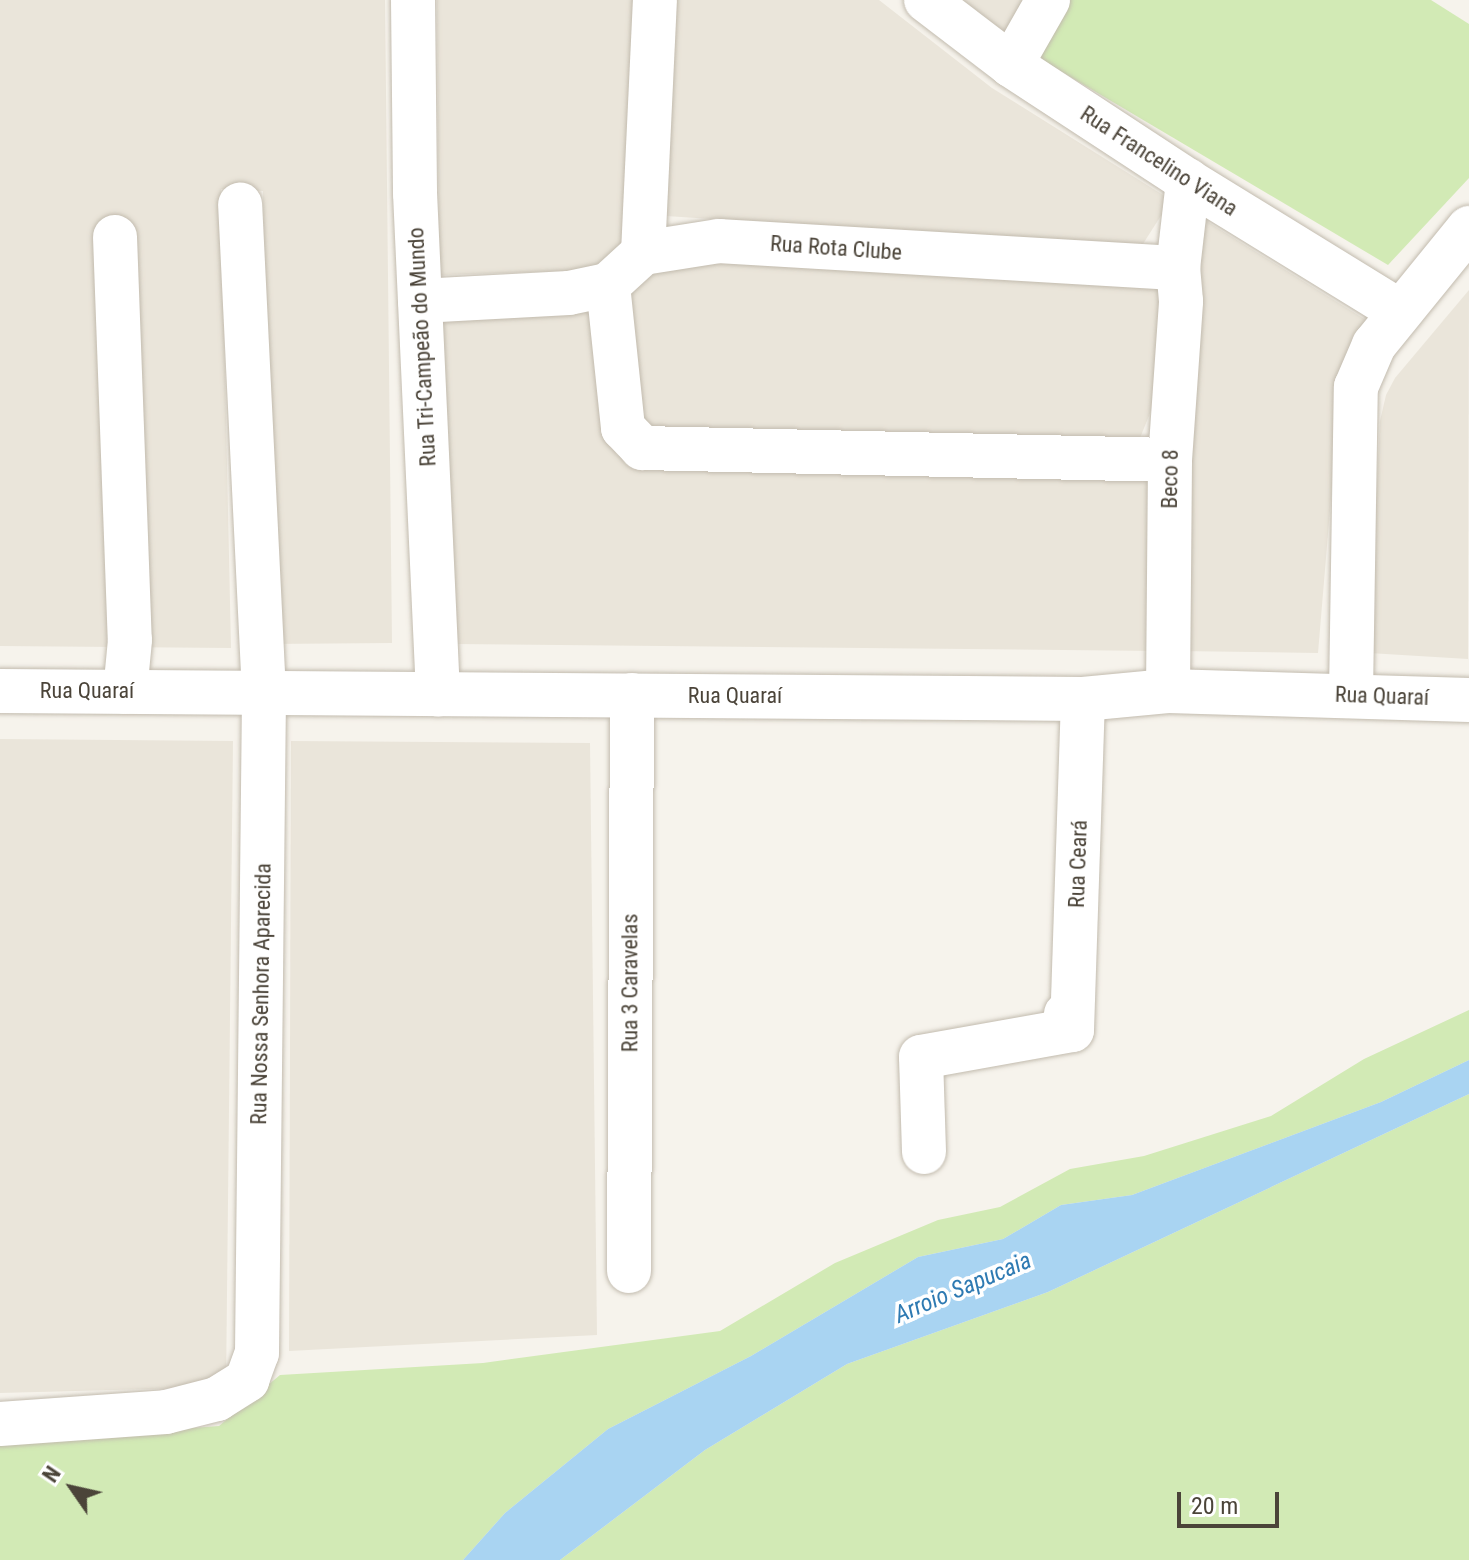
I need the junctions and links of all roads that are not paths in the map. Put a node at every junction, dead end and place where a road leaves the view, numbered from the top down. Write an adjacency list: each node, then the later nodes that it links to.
1 (413, 0): 13 (street, Rua Tri-Campeão do Mundo)
2 (655, 0): 10 (street)
3 (926, 0): 5 (street, Rua Francelino Viana)
4 (1048, 0): 5 (street)
5 (1011, 65): 6 (street, Rua Francelino Viana)
6 (1188, 181): 11 (street); 14 (street, Rua Francelino Viana)
7 (240, 205): 19 (street, Rua Nossa Senhora Aparecida)
8 (1469, 228): 14 (street)
9 (115, 237): 18 (street)
10 (643, 253): 11 (street, Rua Rota Clube); 12 (street)
11 (1178, 268): 15 (street, Beco 8)
12 (608, 285): 13 (street); 15 (street)
13 (420, 301): 20 (street, Rua Tri-Campeão do Mundo)
14 (1399, 311): 21 (street)
15 (1170, 460): 17 (street, Beco 8)
16 (0, 691): 18 (street, Rua Quaraí)
17 (1168, 691): 21 (street, Rua Quaraí); 23 (street, Rua Quaraí)
18 (125, 692): 19 (street, Rua Quaraí)
19 (264, 693): 20 (street, Rua Quaraí); 27 (street, Rua Nossa Senhora Aparecida)
20 (438, 694): 22 (street, Rua Quaraí)
21 (1351, 694): 24 (street, Rua Quaraí)
22 (632, 695): 23 (street, Rua Quaraí); 26 (street, Rua 3 Caravelas)
23 (1083, 699): 25 (street, Rua Ceará)
24 (1469, 700)
25 (924, 1152)
26 (629, 1271)
27 (0, 1424)

